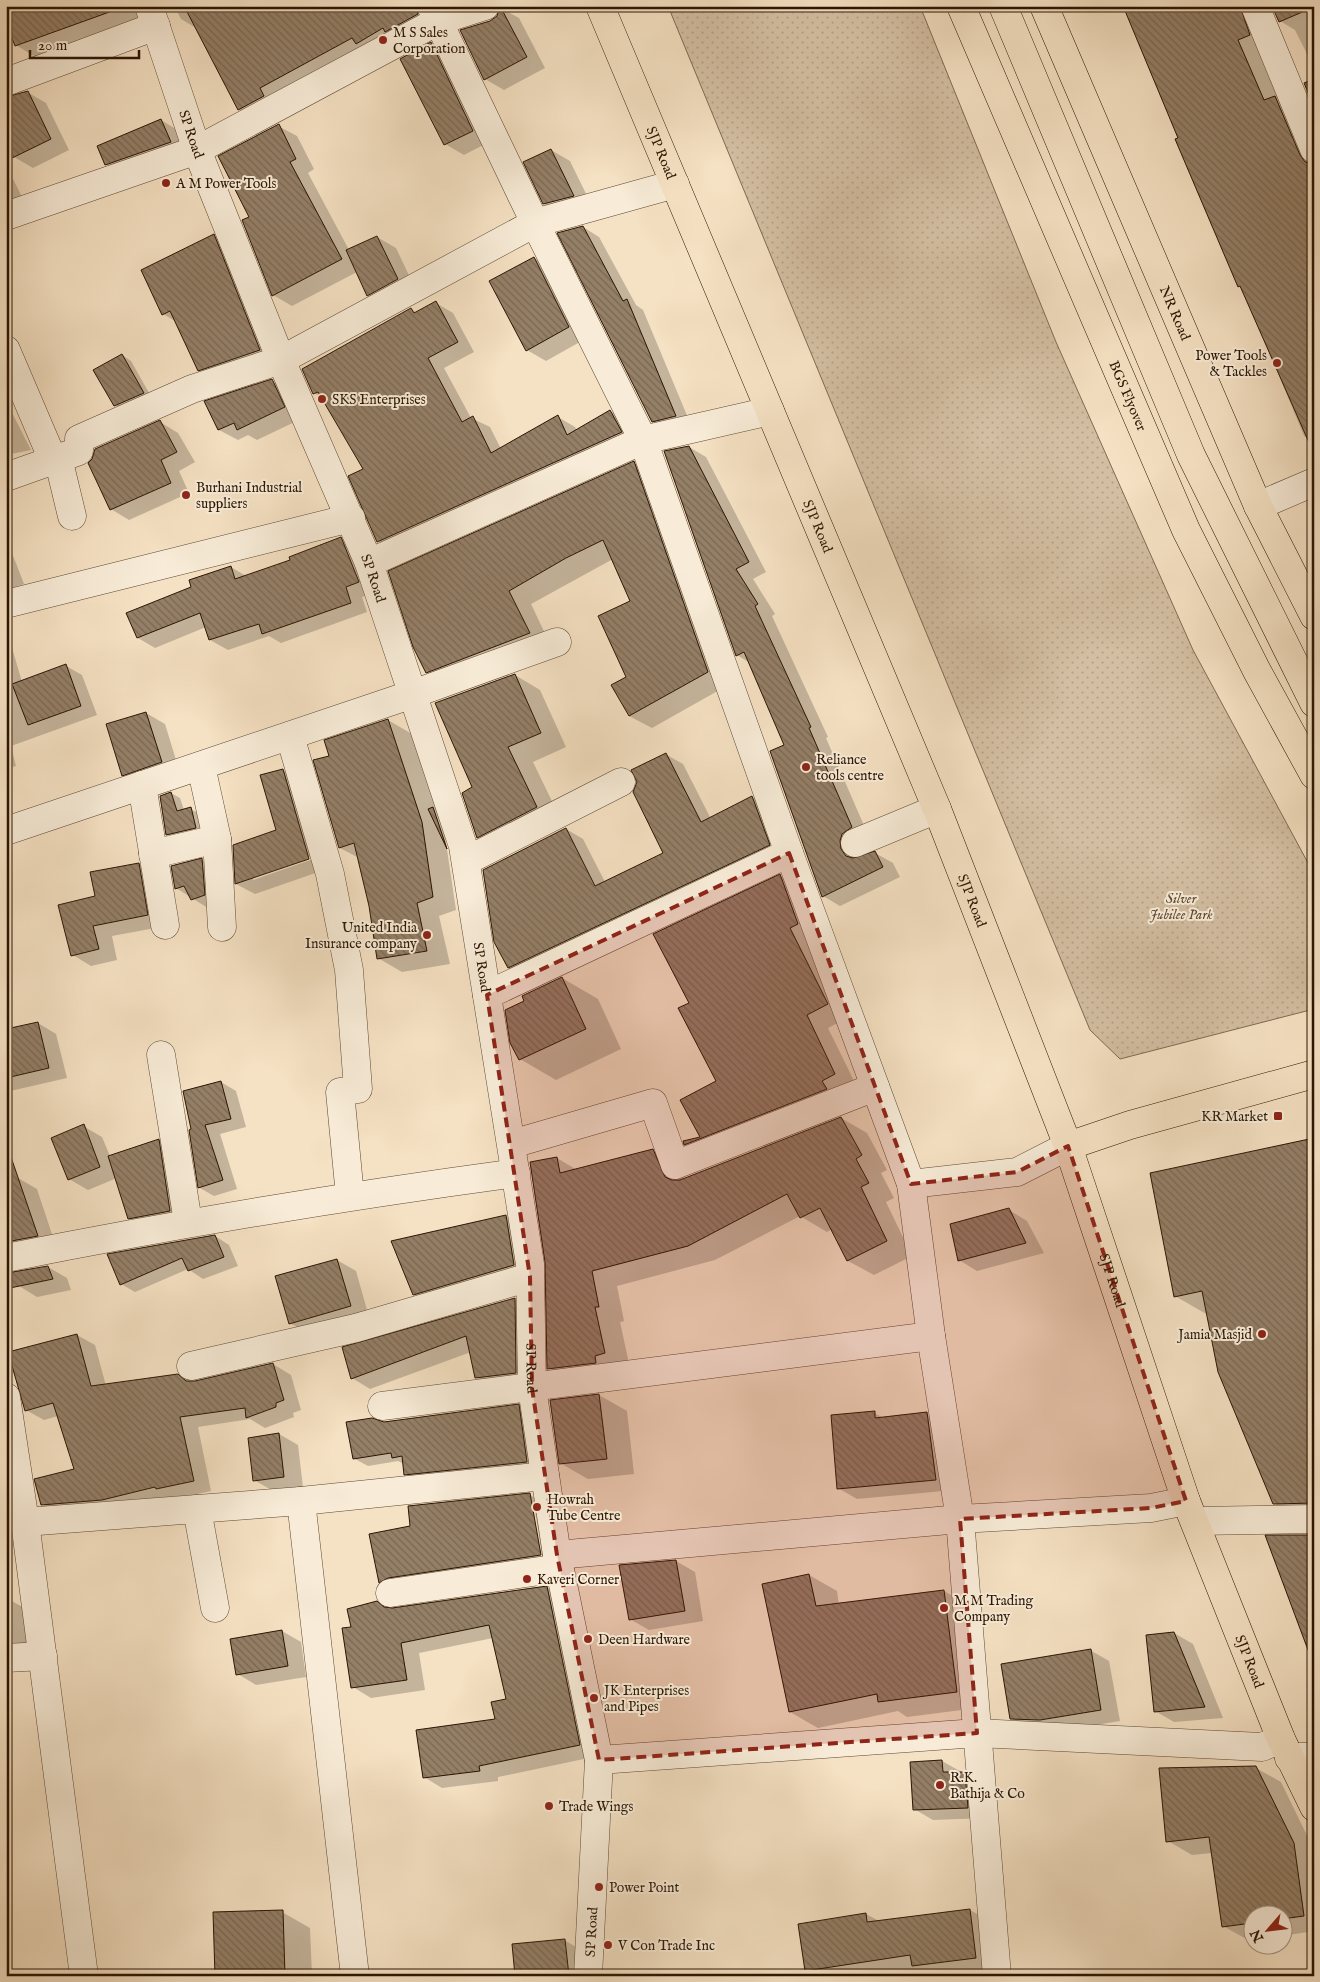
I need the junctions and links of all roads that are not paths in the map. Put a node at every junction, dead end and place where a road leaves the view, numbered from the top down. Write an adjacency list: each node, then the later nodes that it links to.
1 (485, 6): 6 (street)
2 (600, 6): 12 (main road, SJP Road)
3 (1003, 6): 30 (main road)
4 (1044, 6): 22 (main road, NR Road)
5 (1255, 6): 10 (street)
6 (435, 13): 11 (street); 14 (street)
7 (964, 13): 33 (main road, BGS Flyover)
8 (152, 16): 9 (street); 11 (street, SP Road)
9 (6, 82)
10 (1314, 149)
11 (197, 150): 13 (street); 16 (street, SP Road)
12 (675, 184): 14 (street); 17 (main road, SJP Road)
13 (6, 216)
14 (535, 223): 16 (street); 18 (street)
15 (6, 350): 19 (street)
16 (281, 360): 19 (street); 24 (street, SP Road)
17 (770, 411): 18 (street); 36 (main road, SJP Road)
18 (643, 440): 25 (street); 41 (street)
19 (56, 459): 20 (street); 23 (street)
20 (6, 477)
21 (1314, 482): 22 (street)
22 (1258, 506): 27 (main road, NR Road)
23 (72, 516)
24 (351, 518): 25 (street, SP Road); 26 (street)
25 (369, 563): 29 (street, SP Road)
26 (6, 604)
27 (1314, 616)
28 (557, 642): 29 (street)
29 (413, 694): 31 (street); 42 (street, SP Road)
30 (1314, 703)
31 (290, 736): 32 (street); 53 (street)
32 (200, 766): 35 (street); 38 (street)
33 (1314, 775)
34 (621, 782): 42 (street)
35 (142, 785): 37 (street); 40 (street)
36 (937, 809): 39 (street); 50 (main road, SJP Road)
37 (6, 831)
38 (217, 839): 40 (street); 44 (street)
39 (855, 843)
40 (153, 854): 43 (street)
41 (789, 854): 45 (street); 48 (street)
42 (466, 861): 45 (street, SP Road)
43 (165, 925)
44 (222, 927)
45 (487, 994): 49 (street, SP Road)
46 (160, 1055): 54 (street)
47 (1314, 1074): 50 (main road)
48 (875, 1087): 49 (street); 52 (street)
49 (512, 1144): 51 (street, SP Road)
50 (1068, 1146): 52 (street); 66 (main road, SJP Road)
51 (516, 1173): 53 (street); 56 (street, SP Road)
52 (911, 1184): 57 (street)
53 (350, 1196): 54 (street)
54 (188, 1222): 55 (street)
55 (6, 1258)
56 (530, 1277): 58 (street); 59 (street, SP Road)
57 (931, 1336): 59 (street); 67 (street)
58 (191, 1366)
59 (532, 1388): 61 (street); 63 (street, SP Road)
60 (6, 1397): 62 (street)
61 (382, 1406)
62 (12, 1475): 69 (street)
63 (545, 1476): 64 (street); 70 (street, SP Road)
64 (301, 1501): 65 (street); 80 (street)
65 (197, 1509): 69 (street); 72 (street)
66 (1190, 1511): 67 (street); 68 (street); 76 (main road, SJP Road)
67 (960, 1519): 70 (street); 75 (street)
68 (1314, 1519)
69 (25, 1522): 73 (street)
70 (558, 1562): 71 (street); 77 (street, SP Road)
71 (390, 1593)
72 (215, 1608)
73 (43, 1656): 74 (street); 79 (street)
74 (6, 1658)
75 (977, 1734): 76 (street); 77 (street); 82 (street)
76 (1294, 1751): 78 (main road, SJP Road)
77 (599, 1760): 81 (street, SP Road)
78 (1314, 1807)
79 (84, 1976)
80 (355, 1976)
81 (588, 1976)
82 (997, 1976)

